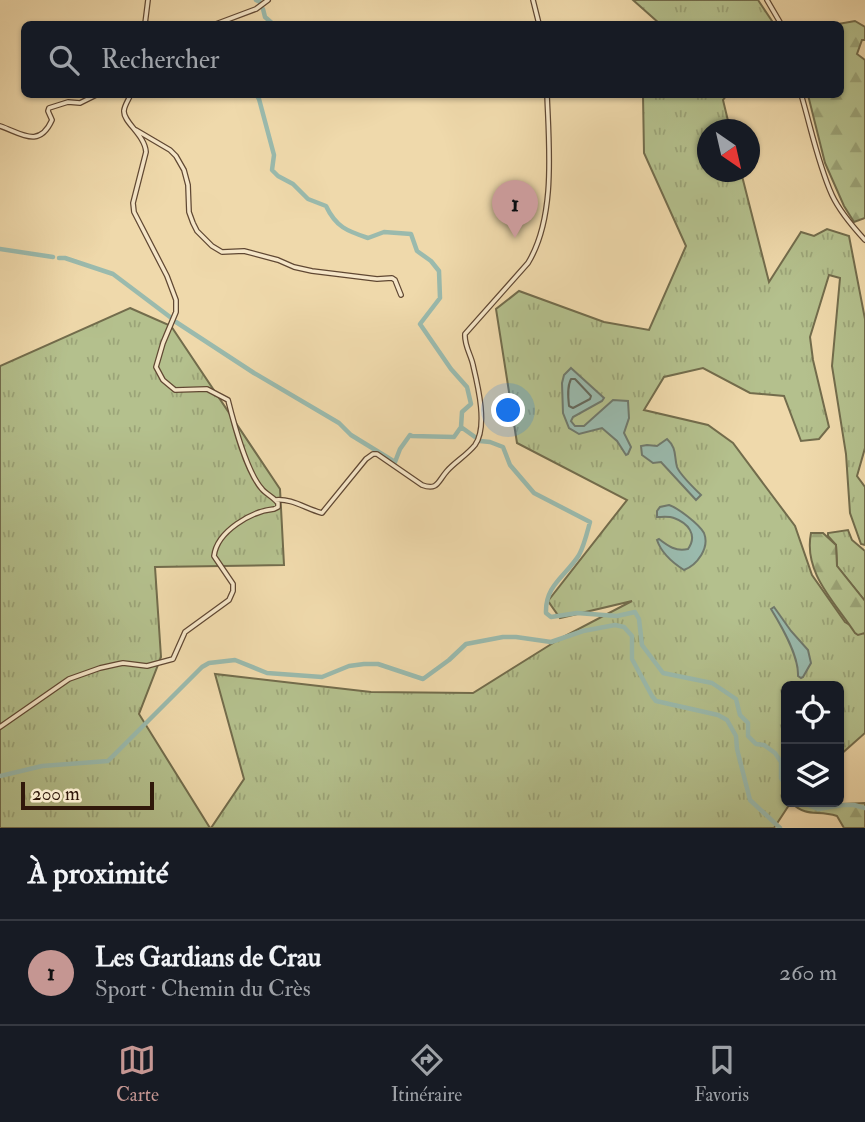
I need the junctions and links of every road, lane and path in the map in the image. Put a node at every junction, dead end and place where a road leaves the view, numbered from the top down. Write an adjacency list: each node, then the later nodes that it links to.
1 (148, 0): 5 (street)
2 (268, 0): 6 (street)
3 (533, 0): 7 (street)
4 (767, 0): 8 (street)
5 (145, 21)
6 (224, 21)
7 (538, 21)
8 (779, 21)
9 (90, 98): 13 (street)
10 (129, 98): 14 (street)
11 (547, 98): 17 (street)
12 (803, 98): 15 (street)
13 (0, 125)
14 (135, 129): 16 (street); 17 (street)
15 (865, 240)
16 (401, 295)
17 (275, 500): 18 (street)
18 (0, 727)

